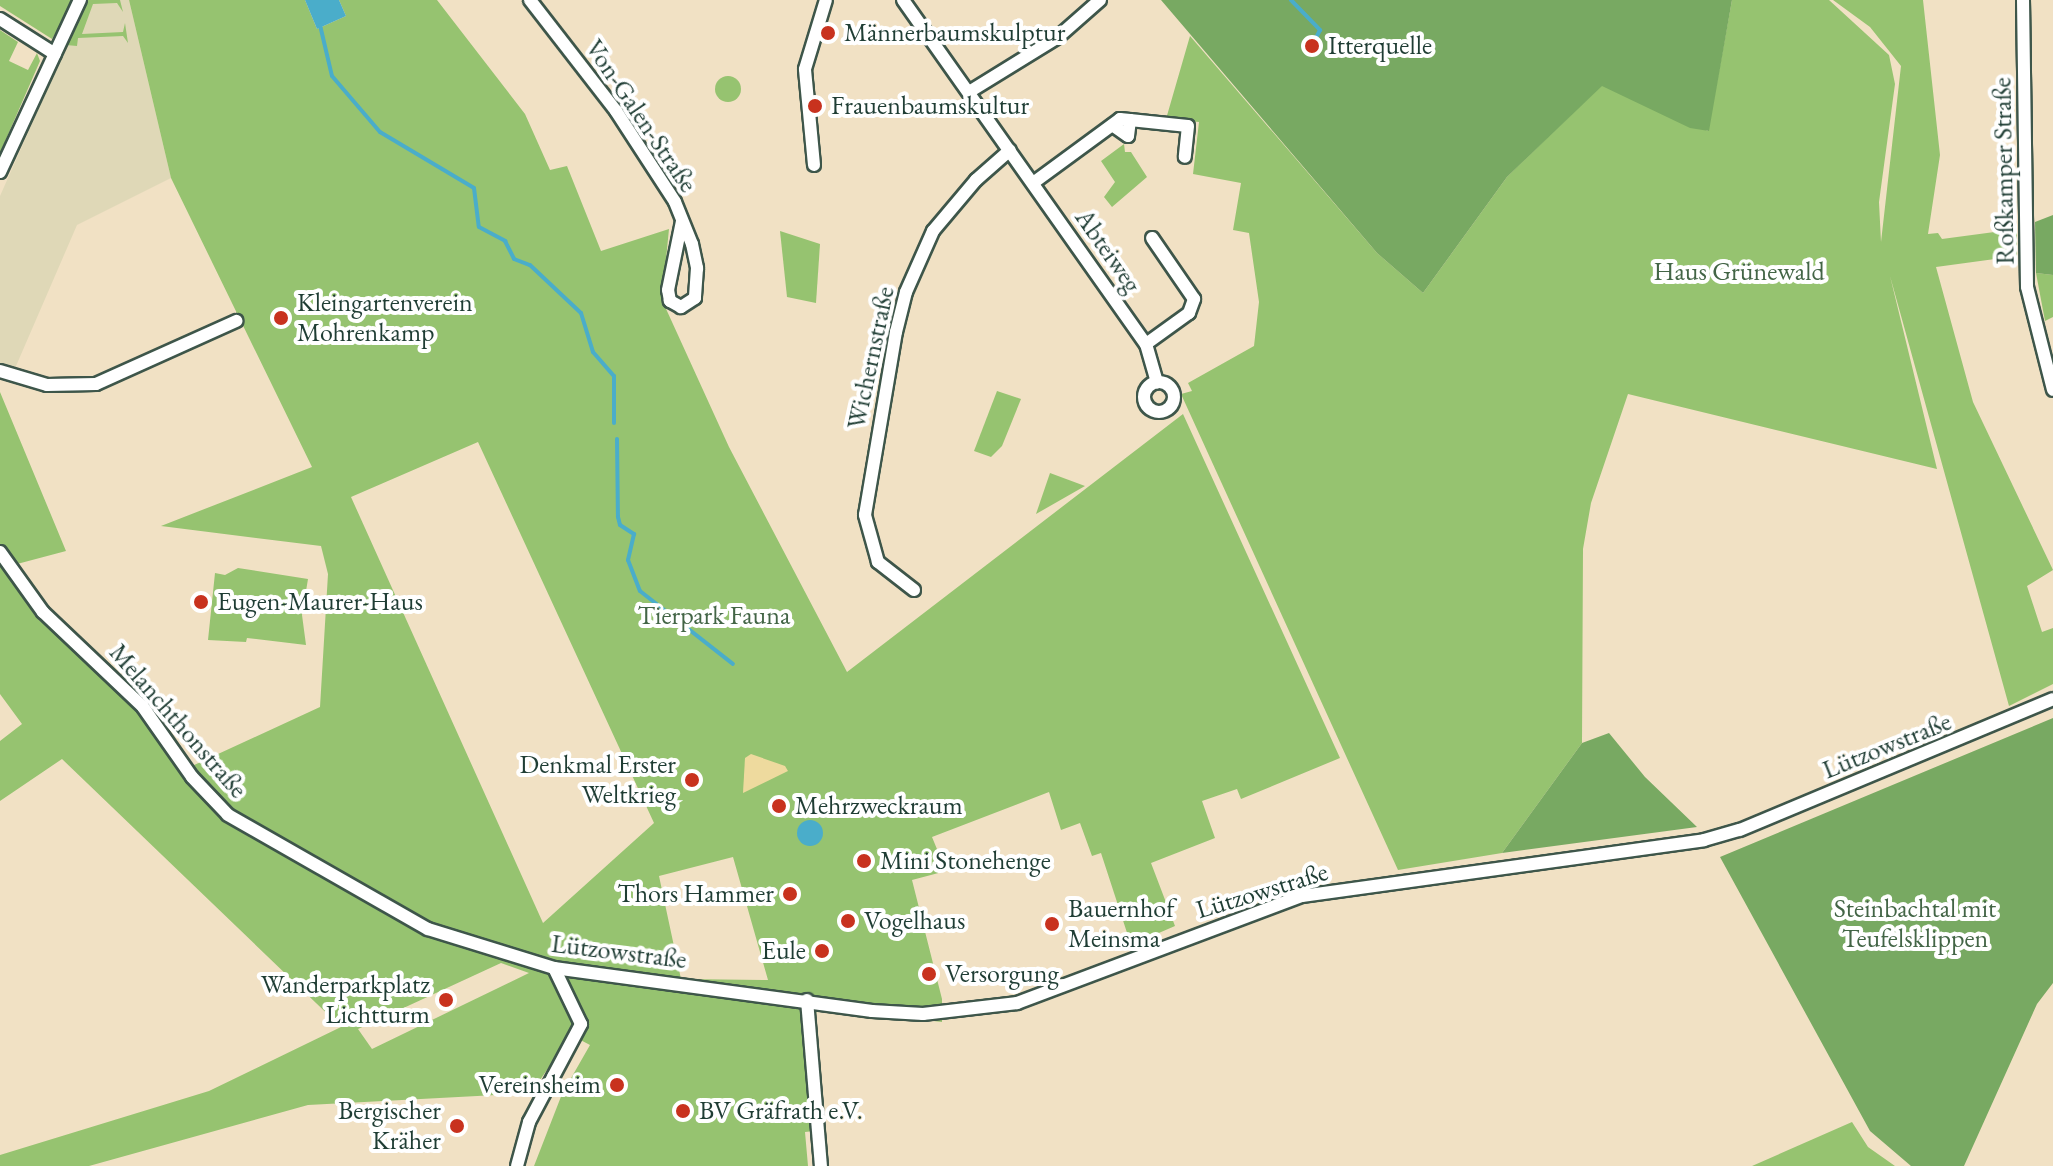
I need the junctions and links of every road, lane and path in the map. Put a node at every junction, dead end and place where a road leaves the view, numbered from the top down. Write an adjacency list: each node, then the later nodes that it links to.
1 (80, 0): 8 (street)
2 (530, 0): 15 (street, Von-Galen-Straße)
3 (826, 0): 12 (street)
4 (903, 0): 9 (street, Abteiweg)
5 (1100, 0): 9 (street)
6 (2023, 0): 18 (street, Roßkamper Straße)
7 (0, 19): 8 (street)
8 (55, 54): 13 (street)
9 (969, 92): 10 (street, Abteiweg)
10 (1010, 150): 14 (street, Abteiweg); 25 (street, Wichernstraße)
11 (1185, 157): 14 (street)
12 (814, 165)
13 (0, 172)
14 (1033, 183): 20 (street, Abteiweg)
15 (682, 221): 15 (street, Von-Galen-Straße)
16 (1152, 238): 20 (street, Abteiweg)
17 (236, 321): 21 (street)
18 (2037, 342): 19 (street); 23 (street, Roßkamper Straße)
19 (2053, 343)
20 (1146, 344): 22 (street, Abteiweg)
21 (0, 371)
22 (1157, 382)
23 (2053, 390)
24 (0, 552): 27 (street, Melanchthonstraße)
25 (914, 590)
26 (2053, 699): 29 (street, Lützowstraße)
27 (527, 962): 28 (street, Lützowstraße)
28 (554, 968): 29 (street, Lützowstraße); 30 (street)
29 (807, 1000): 31 (street)
30 (517, 1166)
31 (821, 1166)

